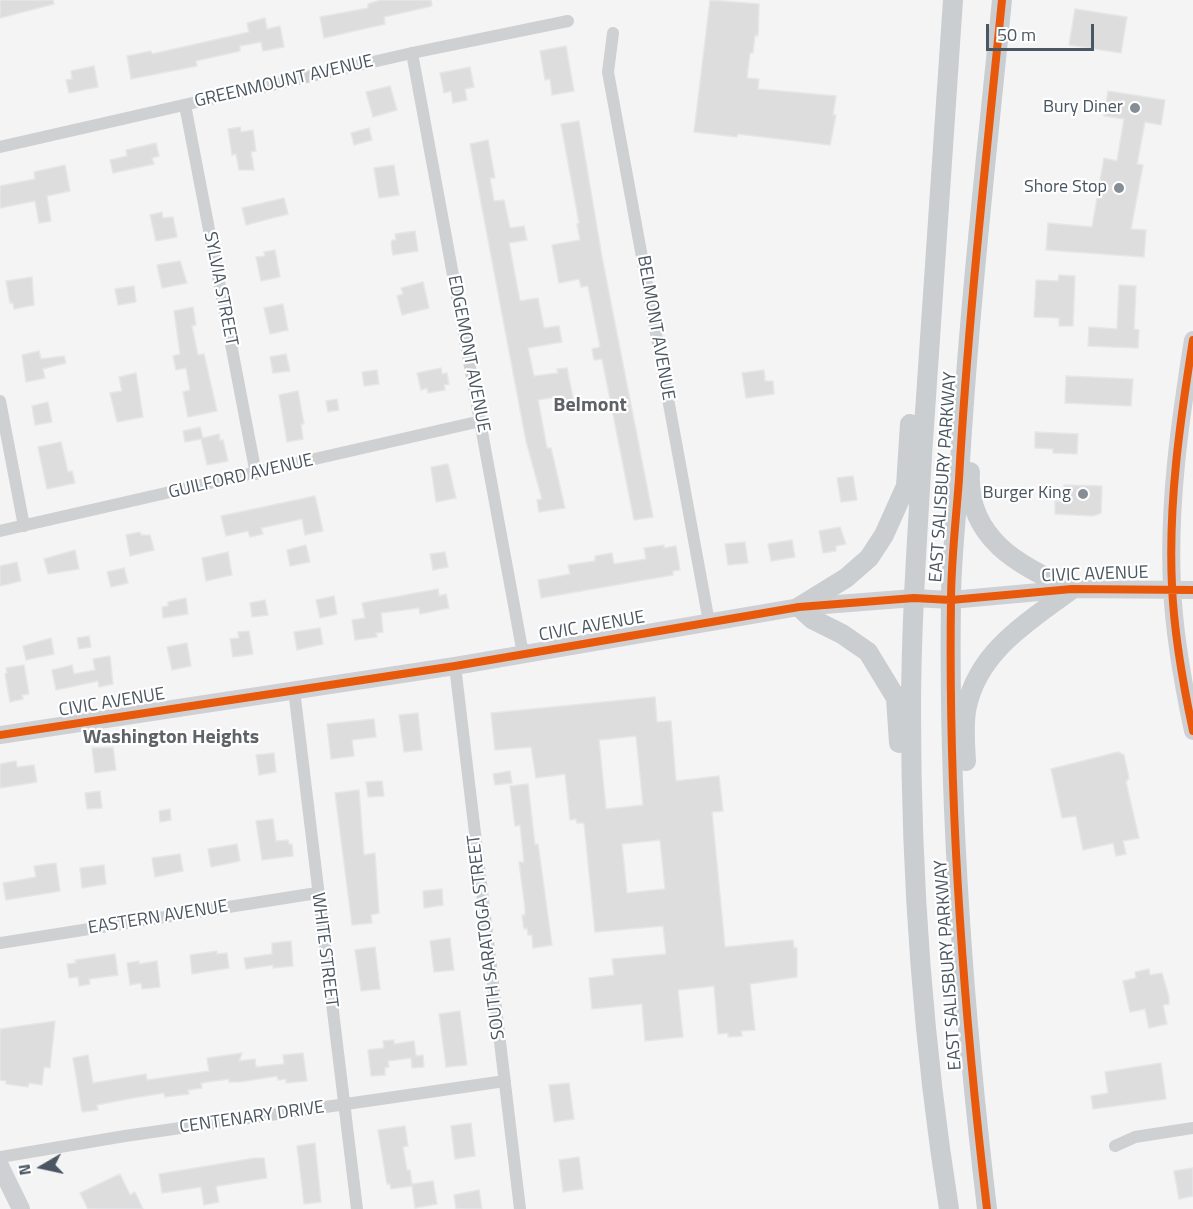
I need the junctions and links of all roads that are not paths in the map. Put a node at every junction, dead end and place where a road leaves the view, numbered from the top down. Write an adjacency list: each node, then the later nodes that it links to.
1 (953, 0): 8 (main road, EAST SALISBURY PARKWAY)
2 (1002, 0): 9 (main road, EAST SALISBURY PARKWAY)
3 (568, 21): 5 (street, GREENMOUNT AVENUE)
4 (613, 33): 22 (street, BELMONT AVENUE)
5 (412, 54): 6 (street, GREENMOUNT AVENUE); 12 (street, EDGEMONT AVENUE)
6 (185, 105): 7 (street, GREENMOUNT AVENUE); 13 (street, SYLVIA STREET)
7 (0, 147)
8 (937, 225): 19 (main road, EAST SALISBURY PARKWAY); 21 (main road)
9 (975, 279): 17 (main road); 20 (main road, EAST SALISBURY PARKWAY)
10 (1193, 340): 16 (street)
11 (0, 400): 14 (street)
12 (481, 421): 13 (street, GUILFORD AVENUE); 23 (street, EDGEMONT AVENUE)
13 (256, 474): 14 (street, GUILFORD AVENUE)
14 (24, 526): 15 (street, GUILFORD AVENUE)
15 (0, 531)
16 (1172, 588): 17 (street, CIVIC AVENUE); 18 (street, CIVIC AVENUE); 26 (street)
17 (1072, 589): 20 (street, CIVIC AVENUE); 30 (main road)
18 (1193, 590)
19 (914, 598): 20 (street, CIVIC AVENUE); 21 (street, CIVIC AVENUE); 28 (main road, EAST SALISBURY PARKWAY)
20 (951, 600): 30 (main road, EAST SALISBURY PARKWAY)
21 (799, 607): 22 (street, CIVIC AVENUE); 28 (main road)
22 (709, 622): 23 (street, CIVIC AVENUE)
23 (523, 654): 24 (street, CIVIC AVENUE)
24 (454, 666): 25 (street, CIVIC AVENUE); 32 (street, SOUTH SARATOGA STREET)
25 (294, 690): 27 (street, CIVIC AVENUE); 29 (street, WHITE STREET)
26 (1193, 731)
27 (0, 735)
28 (915, 851): 41 (main road, EAST SALISBURY PARKWAY)
29 (317, 893): 31 (street, EASTERN AVENUE); 33 (street, WHITE STREET)
30 (960, 940): 42 (main road, EAST SALISBURY PARKWAY)
31 (0, 943)
32 (505, 1081): 33 (street, CENTENARY DRIVE); 40 (street, SOUTH SARATOGA STREET)
33 (344, 1104): 36 (street, CENTENARY DRIVE); 39 (street, WHITE STREET)
34 (1193, 1128): 35 (street)
35 (1115, 1146)
36 (0, 1157)
37 (0, 1166): 38 (street)
38 (18, 1202)
39 (357, 1209)
40 (520, 1209)
41 (949, 1209)
42 (987, 1209)

